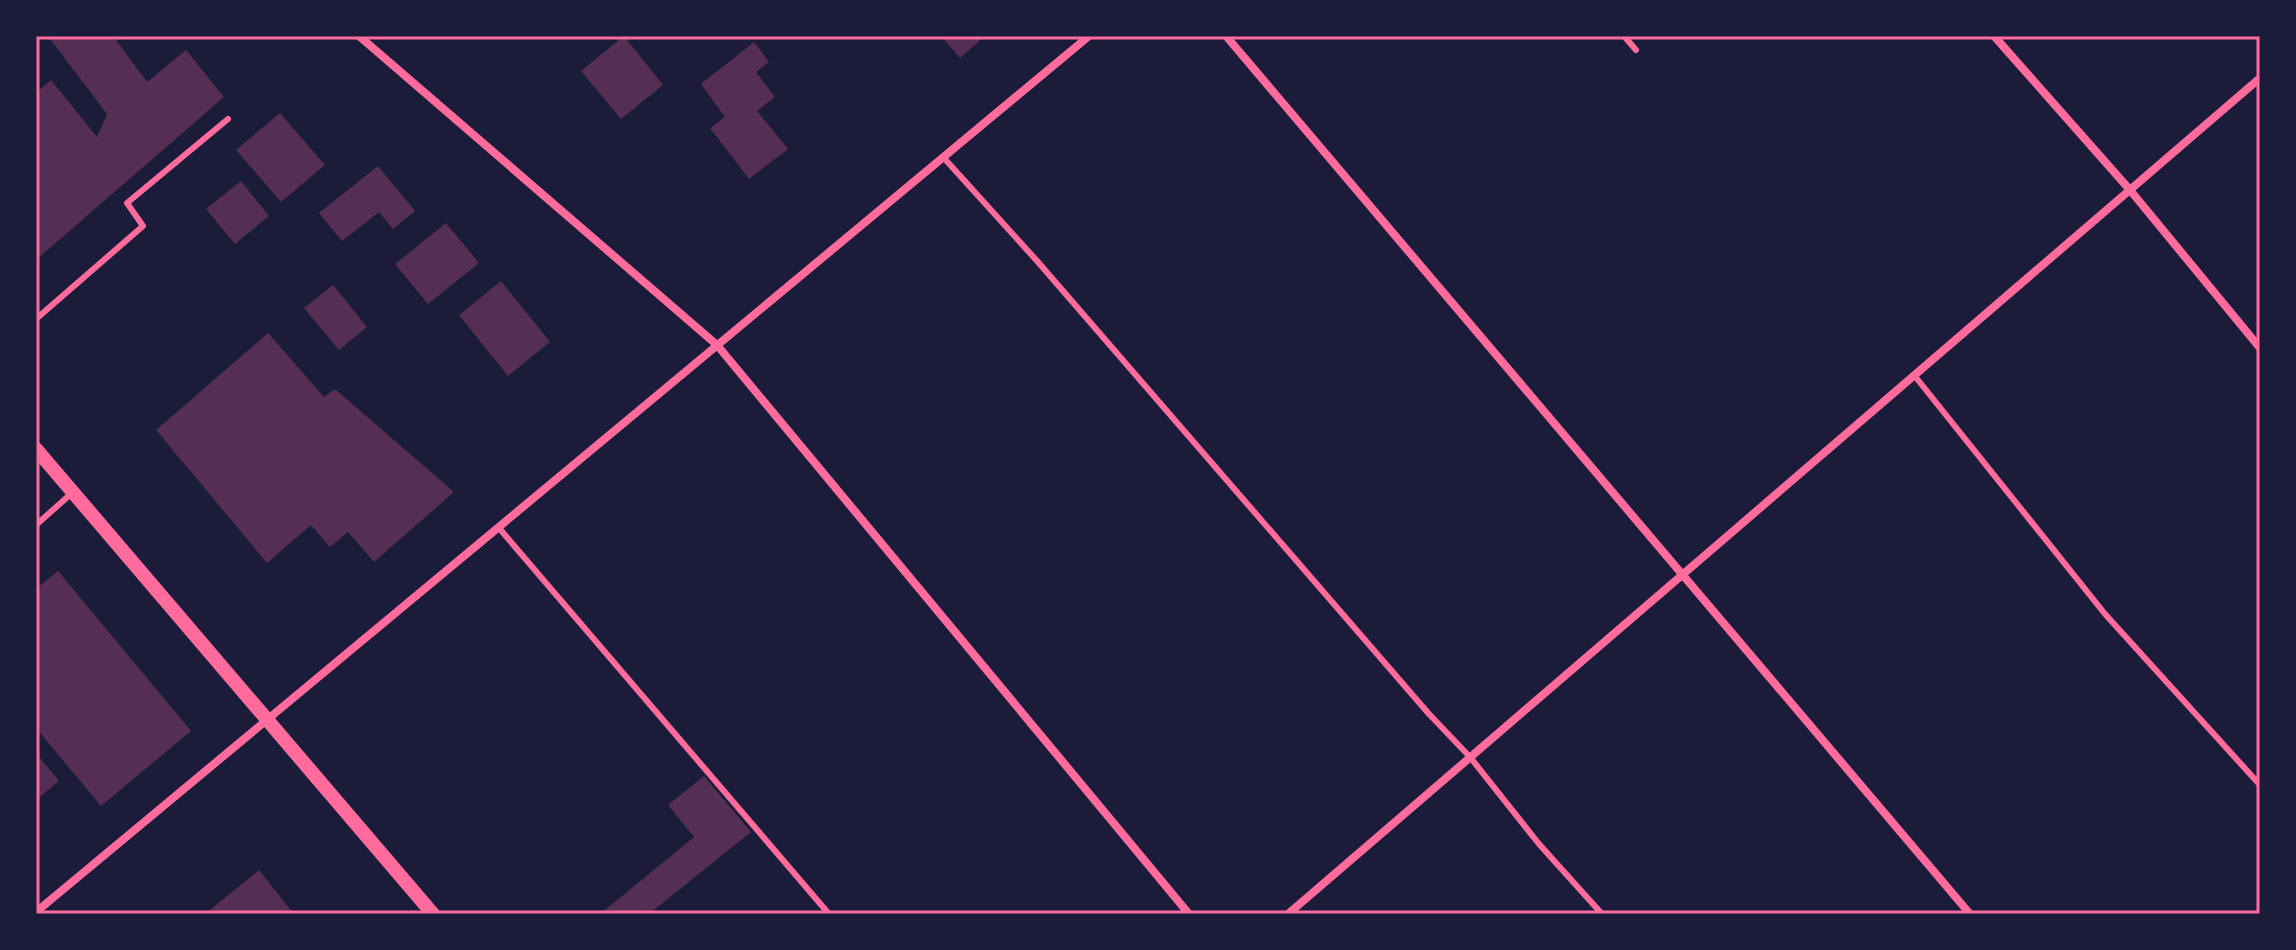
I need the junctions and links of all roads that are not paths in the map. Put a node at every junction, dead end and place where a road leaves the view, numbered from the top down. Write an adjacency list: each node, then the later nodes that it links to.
1 (359, 36): 12 (street)
2 (1089, 36): 9 (street)
3 (1226, 36): 19 (street)
4 (1624, 36): 6 (lane)
5 (1994, 36): 10 (street)
6 (1636, 50)
7 (2260, 78): 10 (street)
8 (228, 119): 11 (lane)
9 (943, 157): 12 (street); 21 (lane)
10 (2130, 190): 13 (street); 14 (street)
11 (36, 319)
12 (717, 345): 18 (street); 26 (street)
13 (2260, 348)
14 (1914, 375): 19 (street); 22 (lane)
15 (36, 449): 16 (street)
16 (73, 492): 17 (lane); 20 (street)
17 (36, 525)
18 (499, 528): 20 (street); 25 (lane)
19 (1682, 574): 21 (street); 29 (street)
20 (269, 720): 23 (street); 24 (street)
21 (1470, 757): 27 (street); 28 (lane)
22 (2260, 785)
23 (36, 912)
24 (433, 914)
25 (829, 914)
26 (1189, 914)
27 (1288, 914)
28 (1602, 914)
29 (1970, 914)

